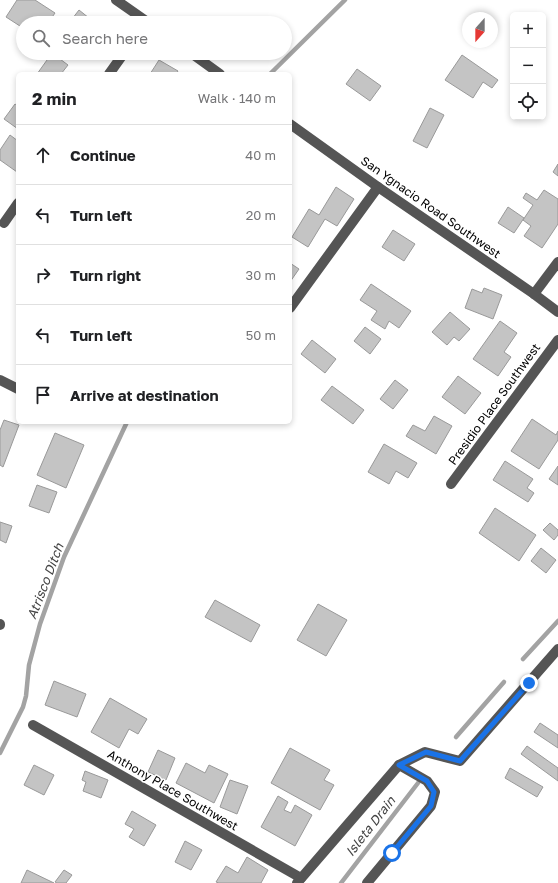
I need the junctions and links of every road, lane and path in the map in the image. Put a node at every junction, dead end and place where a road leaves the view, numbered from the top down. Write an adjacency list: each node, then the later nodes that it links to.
1 (116, 0): 2 (street)
2 (139, 16)
3 (119, 60): 5 (street)
4 (201, 60): 6 (street)
5 (110, 72)
6 (217, 72)
7 (292, 125): 8 (street, San Ygnacio Road Southwest)
8 (378, 187): 12 (street, San Ygnacio Road Southwest); 13 (street)
9 (16, 206): 10 (street)
10 (4, 223)
11 (558, 262): 12 (street)
12 (534, 294): 14 (street, San Ygnacio Road Southwest)
13 (292, 305)
14 (558, 312)
15 (558, 340): 18 (street, Presidio Place Southwest)
16 (0, 380): 17 (street)
17 (16, 388)
18 (451, 484)
19 (558, 649): 21 (street)
20 (33, 725): 22 (street, Anthony Place Southwest)
21 (399, 765): 22 (street); 23 (street)
22 (299, 881)
23 (367, 883)

